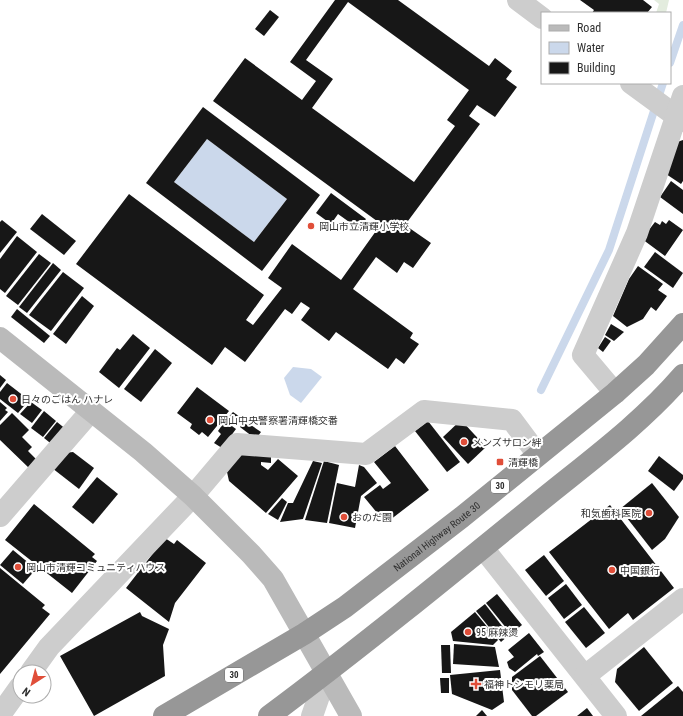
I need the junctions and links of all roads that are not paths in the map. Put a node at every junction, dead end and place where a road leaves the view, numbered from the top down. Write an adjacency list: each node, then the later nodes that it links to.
1 (518, 0): 2 (street)
2 (541, 17)
3 (638, 88): 4 (street)
4 (678, 111): 8 (street)
5 (683, 324): 8 (highway, National Highway Route 30 / 30)
6 (0, 338): 9 (street)
7 (683, 375): 13 (highway)
8 (615, 393): 10 (highway, National Highway Route 30 / 30)
9 (91, 411): 11 (street); 12 (street)
10 (538, 455): 11 (street); 15 (highway, National Highway Route 30 / 30)
11 (193, 496): 15 (street); 16 (street)
12 (0, 516)
13 (483, 548): 17 (highway); 18 (street)
14 (683, 599): 18 (street)
15 (304, 634): 17 (street); 21 (highway, National Highway Route 30 / 30)
16 (37, 664)
17 (327, 673): 22 (highway); 23 (street); 24 (street)
18 (585, 676): 25 (street)
19 (12, 698): 20 (street)
20 (0, 715)
21 (164, 716)
22 (269, 716)
23 (312, 716)
24 (351, 716)
25 (616, 716)

